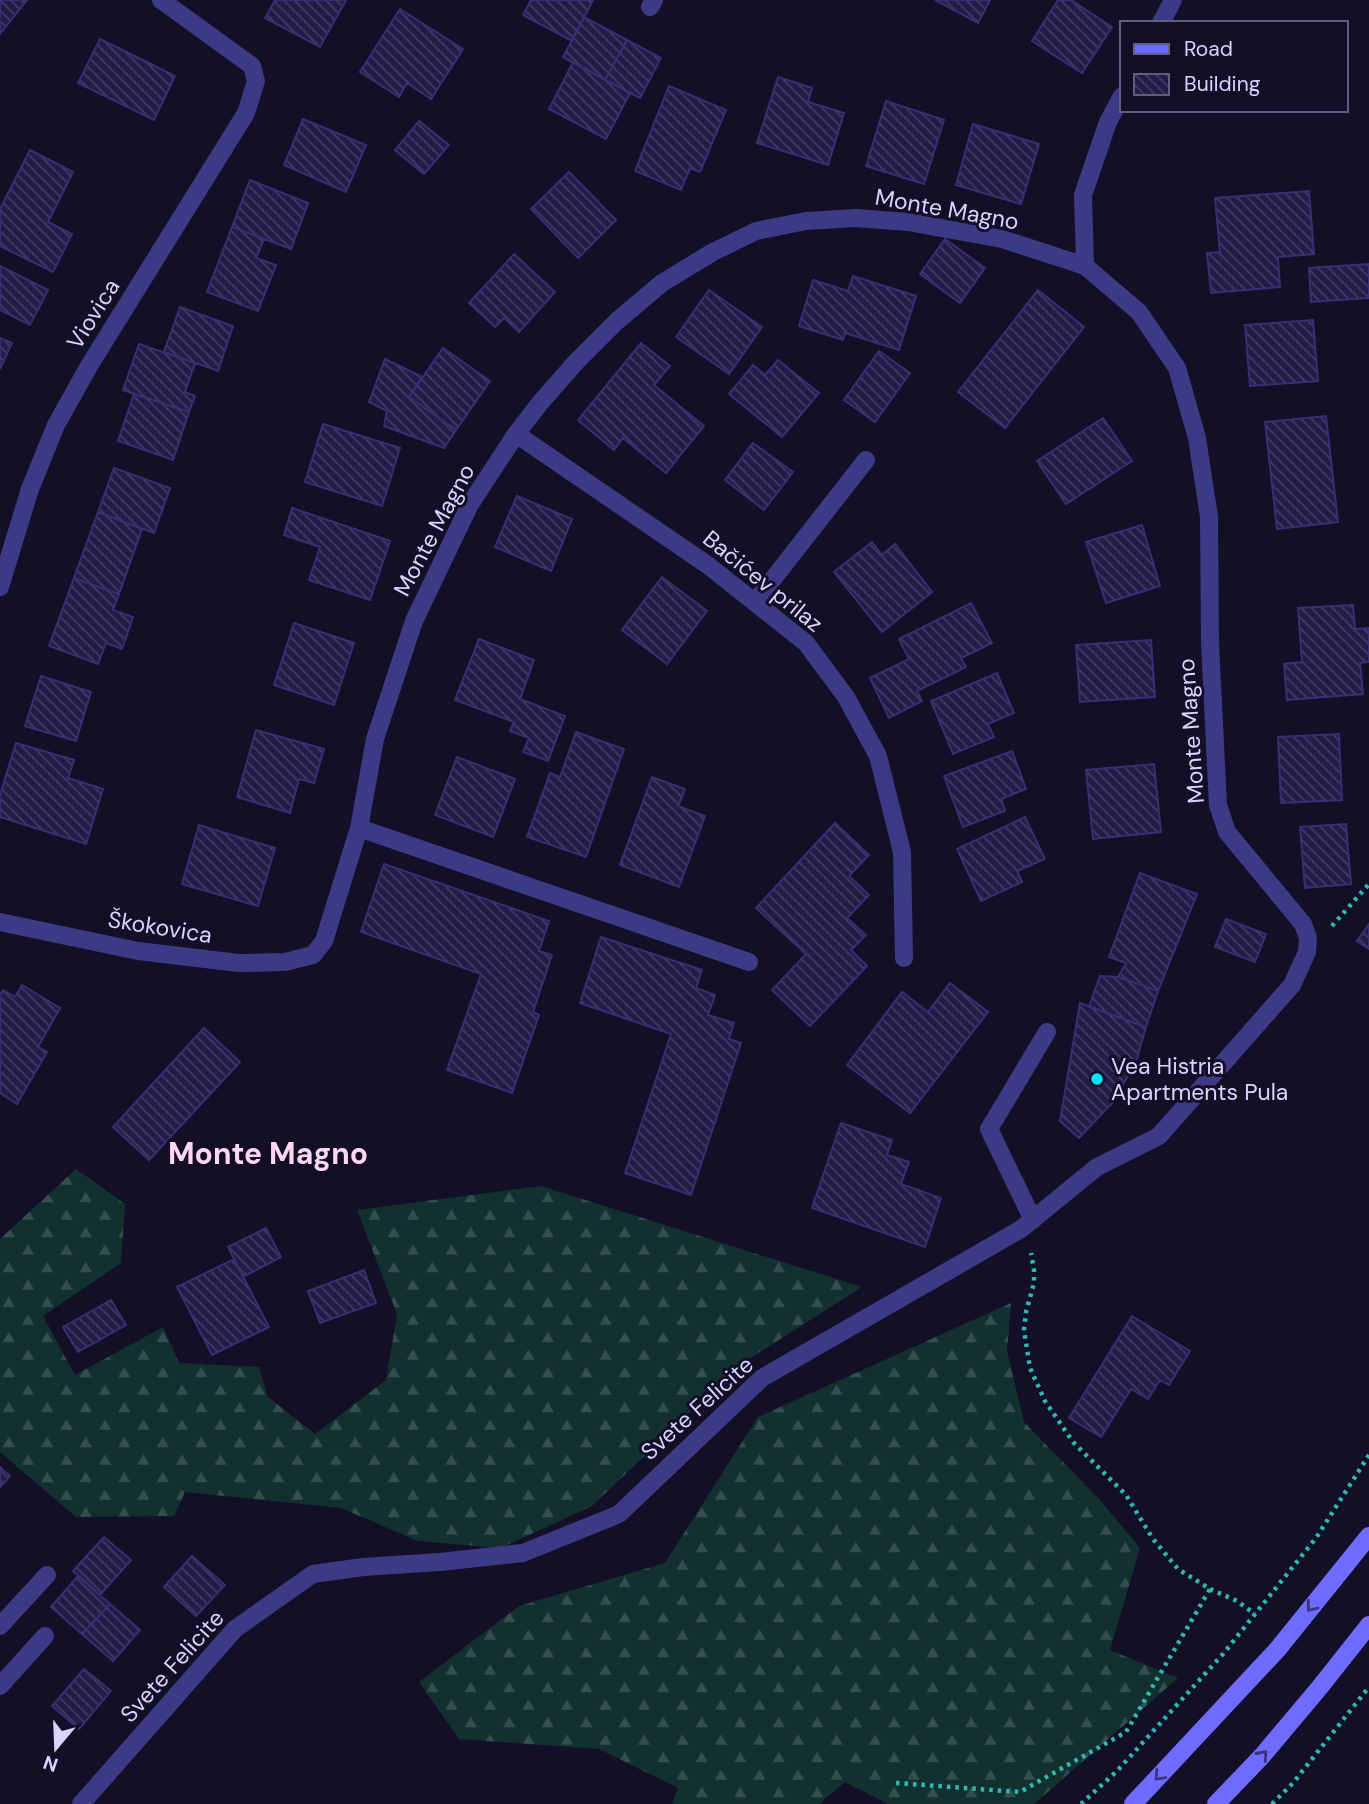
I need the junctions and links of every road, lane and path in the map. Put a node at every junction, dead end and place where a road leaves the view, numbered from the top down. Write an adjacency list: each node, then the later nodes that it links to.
1 (162, 0): 8 (street, Viovica)
2 (1173, 0): 3 (street)
3 (1162, 21)
4 (1120, 100): 5 (street)
5 (1085, 266): 6 (street, Monte Magno); 13 (street, Monte Magno)
6 (516, 434): 9 (street, Bačićev prilaz); 10 (street, Monte Magno)
7 (866, 460): 9 (street)
8 (0, 587)
9 (755, 602): 15 (street, Bačićev prilaz)
10 (359, 828): 14 (street, Monte Magno); 16 (street)
11 (1369, 884): 13 (path)
12 (0, 922): 14 (street, Škokovica)
13 (1307, 952): 18 (street, Svete Felicite)
14 (313, 955)
15 (904, 958)
16 (749, 962)
17 (1047, 1032): 18 (street)
18 (1027, 1224): 22 (path); 30 (street, Svete Felicite)
19 (1369, 1455): 23 (path)
20 (1369, 1536): 32 (main road, one-way to 32)
21 (47, 1575): 25 (street)
22 (1210, 1589): 23 (path); 29 (path)
23 (1255, 1614): 31 (path)
24 (1369, 1625): 33 (main road, one-way to 24)
25 (0, 1626)
26 (44, 1636): 27 (street)
27 (0, 1686)
28 (1368, 1690): 34 (path)
29 (896, 1783)
30 (81, 1804)
31 (1081, 1804)
32 (1133, 1804)
33 (1216, 1804)
34 (1272, 1804)

